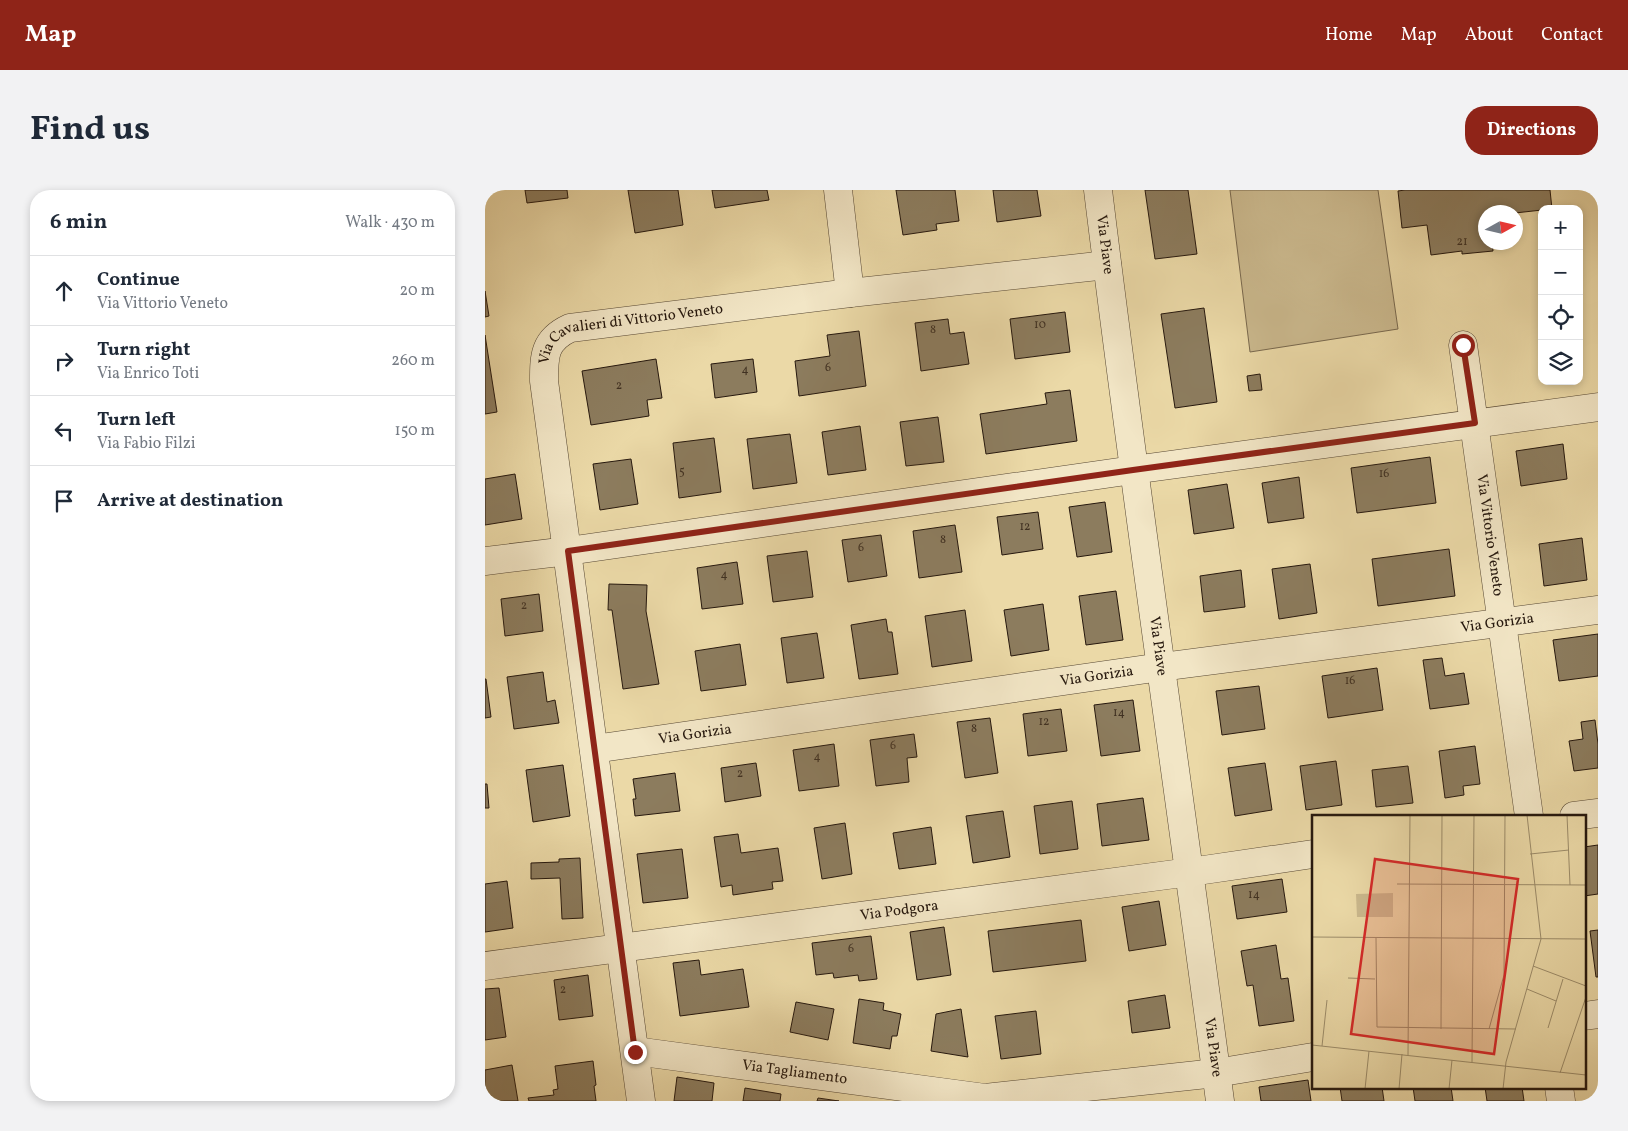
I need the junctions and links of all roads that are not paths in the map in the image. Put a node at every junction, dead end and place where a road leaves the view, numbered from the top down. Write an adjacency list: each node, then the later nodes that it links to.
1 (838, 190): 4 (street)
2 (1098, 190): 3 (street, Via Piave)
3 (1107, 265): 4 (street, Via Cavalieri di Vittorio Veneto); 8 (street, Via Piave)
4 (850, 293): 9 (street, Via Cavalieri di Vittorio Veneto)
5 (1463, 345): 7 (street, Via Vittorio Veneto)
6 (1598, 406): 7 (street)
7 (1475, 423): 8 (street); 12 (street, Via Vittorio Veneto)
8 (1133, 470): 9 (street); 13 (street, Via Piave)
9 (568, 551): 10 (street); 14 (street, Via Cavalieri di Vittorio Veneto)
10 (485, 561)
11 (1598, 610): 12 (street, Via Gorizia)
12 (1502, 622): 13 (street, Via Gorizia); 16 (street, Via Vittorio Veneto)
13 (1161, 667): 14 (street, Via Gorizia); 19 (street, Via Piave)
14 (595, 749): 20 (street, Via Cavalieri di Vittorio Veneto)
15 (1598, 813): 17 (street)
16 (1529, 815)
17 (1582, 815)
18 (1312, 854): 19 (street, Via Podgora)
19 (1190, 872): 20 (street, Via Podgora); 26 (street, Via Piave)
20 (620, 947): 21 (street, Via Podgora); 24 (street, Via Cavalieri di Vittorio Veneto)
21 (485, 966)
22 (1598, 1014): 23 (street)
23 (1585, 1016)
24 (635, 1052): 26 (street, Via Tagliamento); 28 (street, Via Cavalieri di Vittorio Veneto)
25 (1312, 1058): 26 (street, Via Tagliamento)
26 (1216, 1073): 29 (street, Via Piave)
27 (1559, 1088): 30 (street)
28 (641, 1101)
29 (1220, 1101)
30 (1561, 1101)

